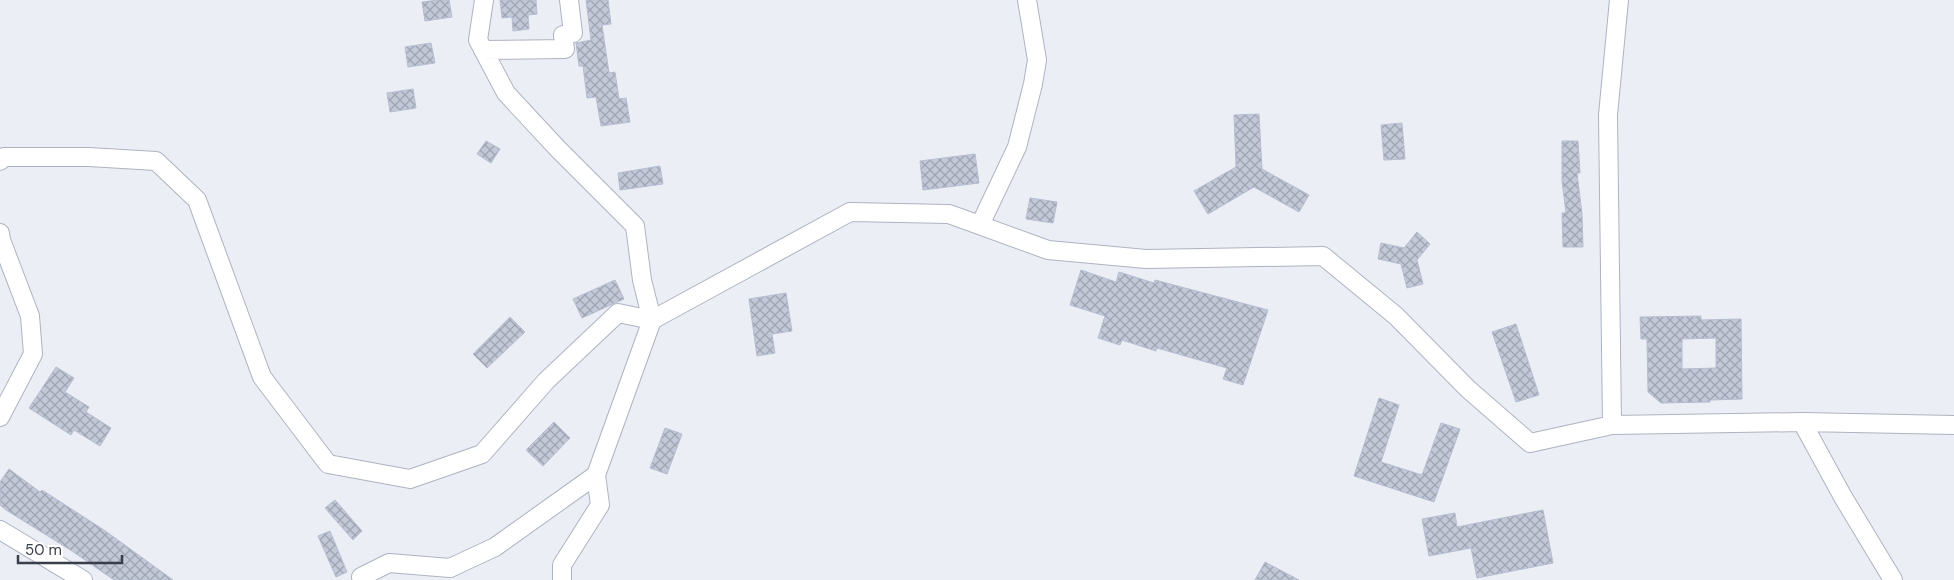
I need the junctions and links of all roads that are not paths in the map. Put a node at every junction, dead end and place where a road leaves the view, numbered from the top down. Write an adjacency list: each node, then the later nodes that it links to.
1 (484, 0): 5 (street)
2 (569, 0): 5 (street)
3 (1027, 0): 7 (street)
4 (1619, 0): 12 (street)
5 (483, 50): 9 (street)
6 (0, 160): 9 (street)
7 (980, 225): 9 (street); 12 (street)
8 (0, 233): 10 (street)
9 (652, 320): 14 (street)
10 (0, 417)
11 (1802, 422): 12 (street); 13 (street); 19 (street)
12 (1612, 425)
13 (1954, 425)
14 (596, 475): 17 (street); 18 (street)
15 (0, 530): 16 (street)
16 (83, 580)
17 (362, 580)
18 (562, 580)
19 (1893, 580)

